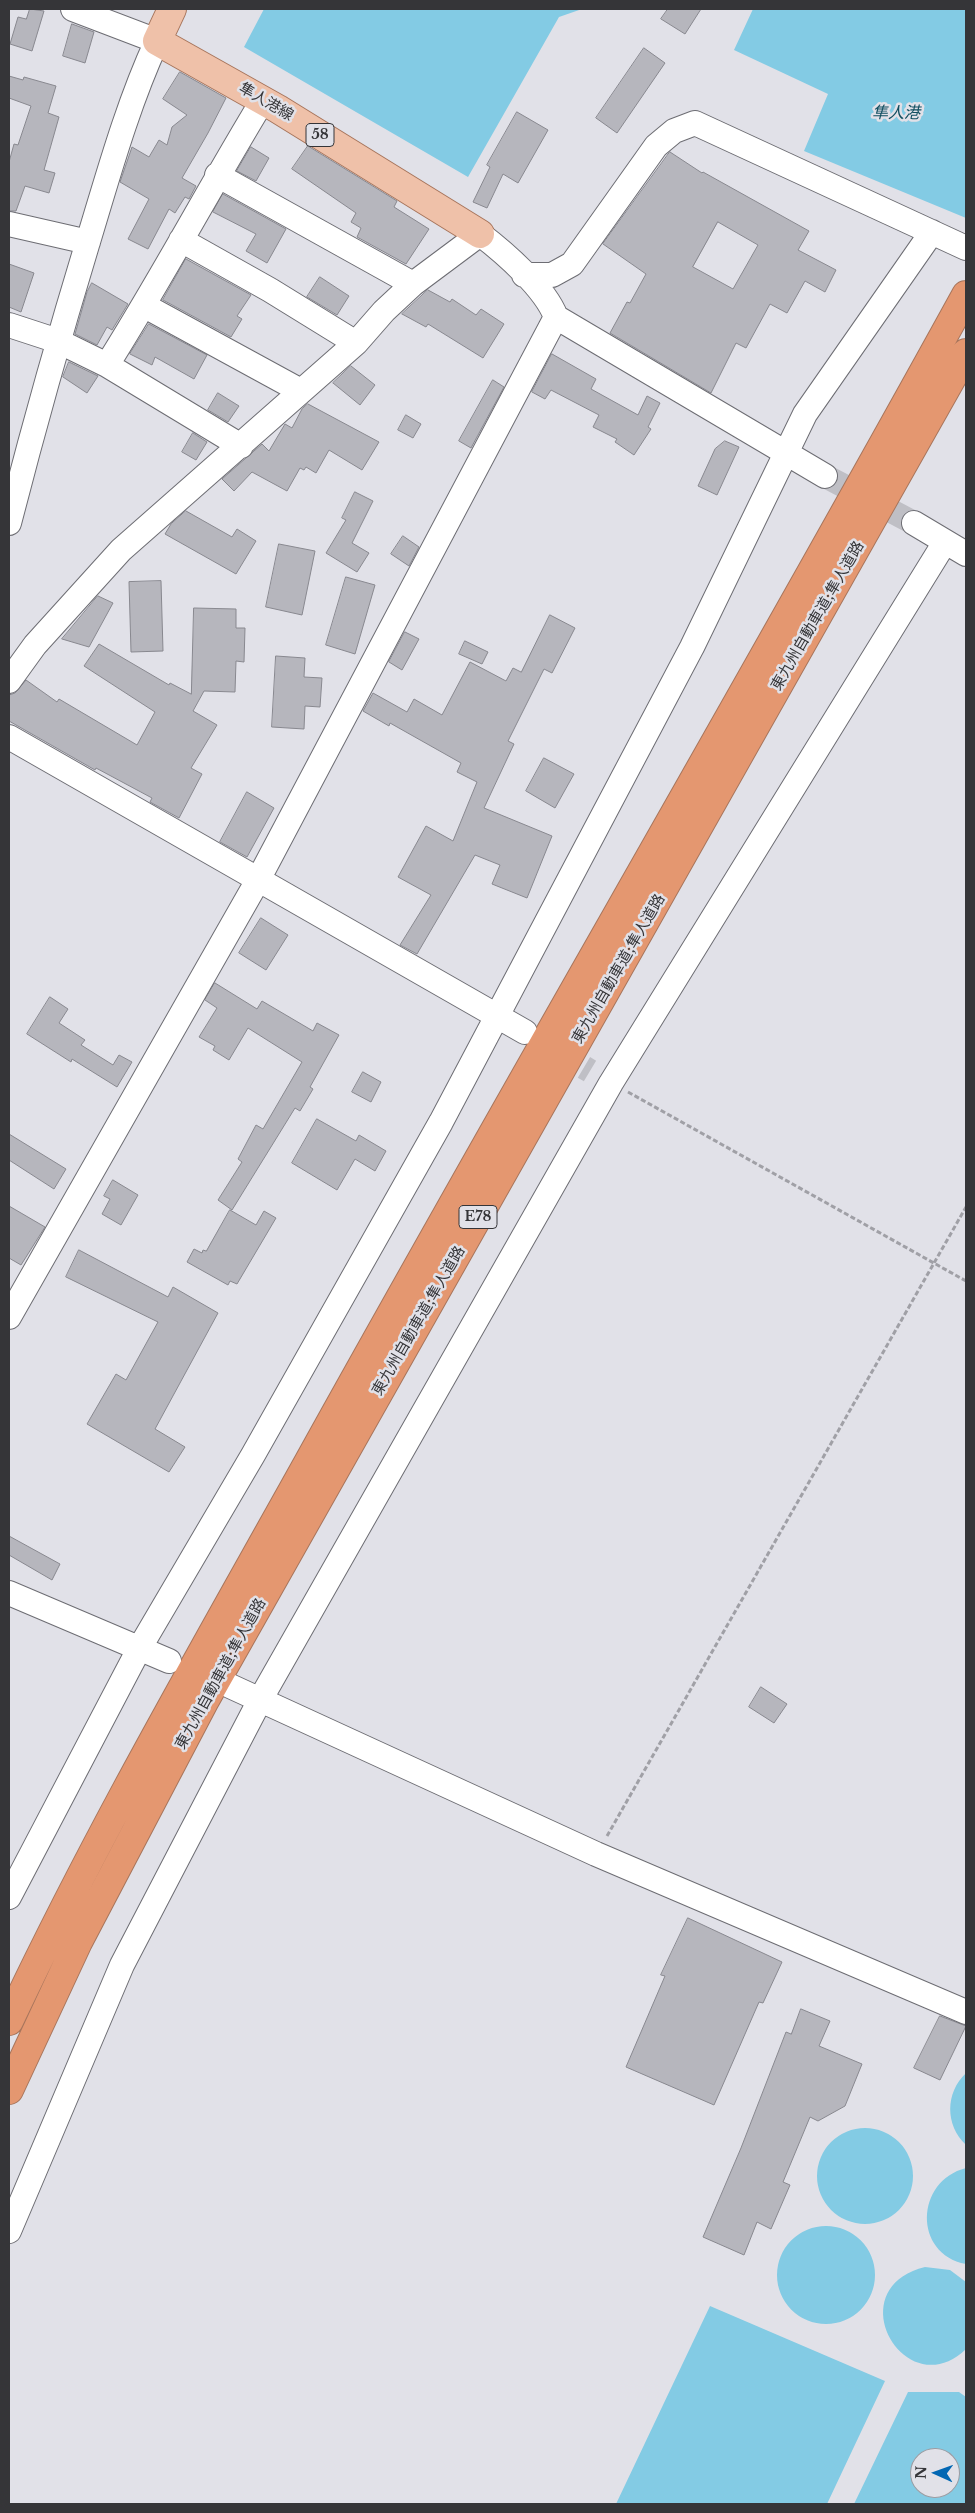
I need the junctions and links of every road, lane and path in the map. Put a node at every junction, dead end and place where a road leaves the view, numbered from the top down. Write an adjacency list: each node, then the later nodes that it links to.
1 (73, 9): 3 (street)
2 (172, 9): 3 (main road)
3 (157, 41): 4 (main road, 隼人港線 / 58); 10 (street)
4 (263, 100): 5 (street); 8 (main road, 隼人港線 / 58)
5 (217, 175): 9 (street); 13 (street)
6 (9, 224): 10 (street)
7 (932, 232): 11 (street); 12 (street); 24 (street)
8 (480, 234): 12 (street); 13 (street)
9 (181, 240): 15 (street); 19 (street)
10 (88, 242): 18 (street)
11 (966, 248)
12 (524, 275): 16 (street)
13 (413, 284): 19 (street)
14 (965, 297): 48 (highway, 東九州自動車道;隼人道路 / E78)
15 (145, 306): 21 (street); 22 (street)
16 (556, 317): 24 (street); 32 (street)
17 (9, 325): 18 (street)
18 (58, 341): 21 (street); 26 (street)
19 (356, 343): 22 (street)
20 (966, 353): 49 (highway, 東九州自動車道;隼人道路 / E78)
21 (107, 365): 23 (street)
22 (300, 390): 23 (street)
23 (241, 446): 30 (street)
24 (785, 453): 25 (street); 33 (street)
25 (825, 476)
26 (9, 523)
27 (914, 523): 28 (street)
28 (945, 542): 29 (street); 35 (street)
29 (966, 554)
30 (9, 681)
31 (9, 737): 32 (street)
32 (258, 880): 33 (street); 39 (street)
33 (498, 1015): 34 (street); 41 (street)
34 (525, 1032)
35 (610, 1083): 37 (path); 44 (street)
36 (966, 1207): 37 (path)
37 (935, 1262): 38 (path); 45 (path)
38 (966, 1280)
39 (9, 1317)
40 (9, 1593): 41 (street)
41 (139, 1649): 42 (street); 46 (street)
42 (170, 1661)
43 (230, 1686): 44 (street)
44 (260, 1700): 45 (street); 50 (street)
45 (596, 1854): 47 (street)
46 (9, 1897)
47 (966, 2012)
48 (9, 2021)
49 (9, 2090)
50 (9, 2231)

